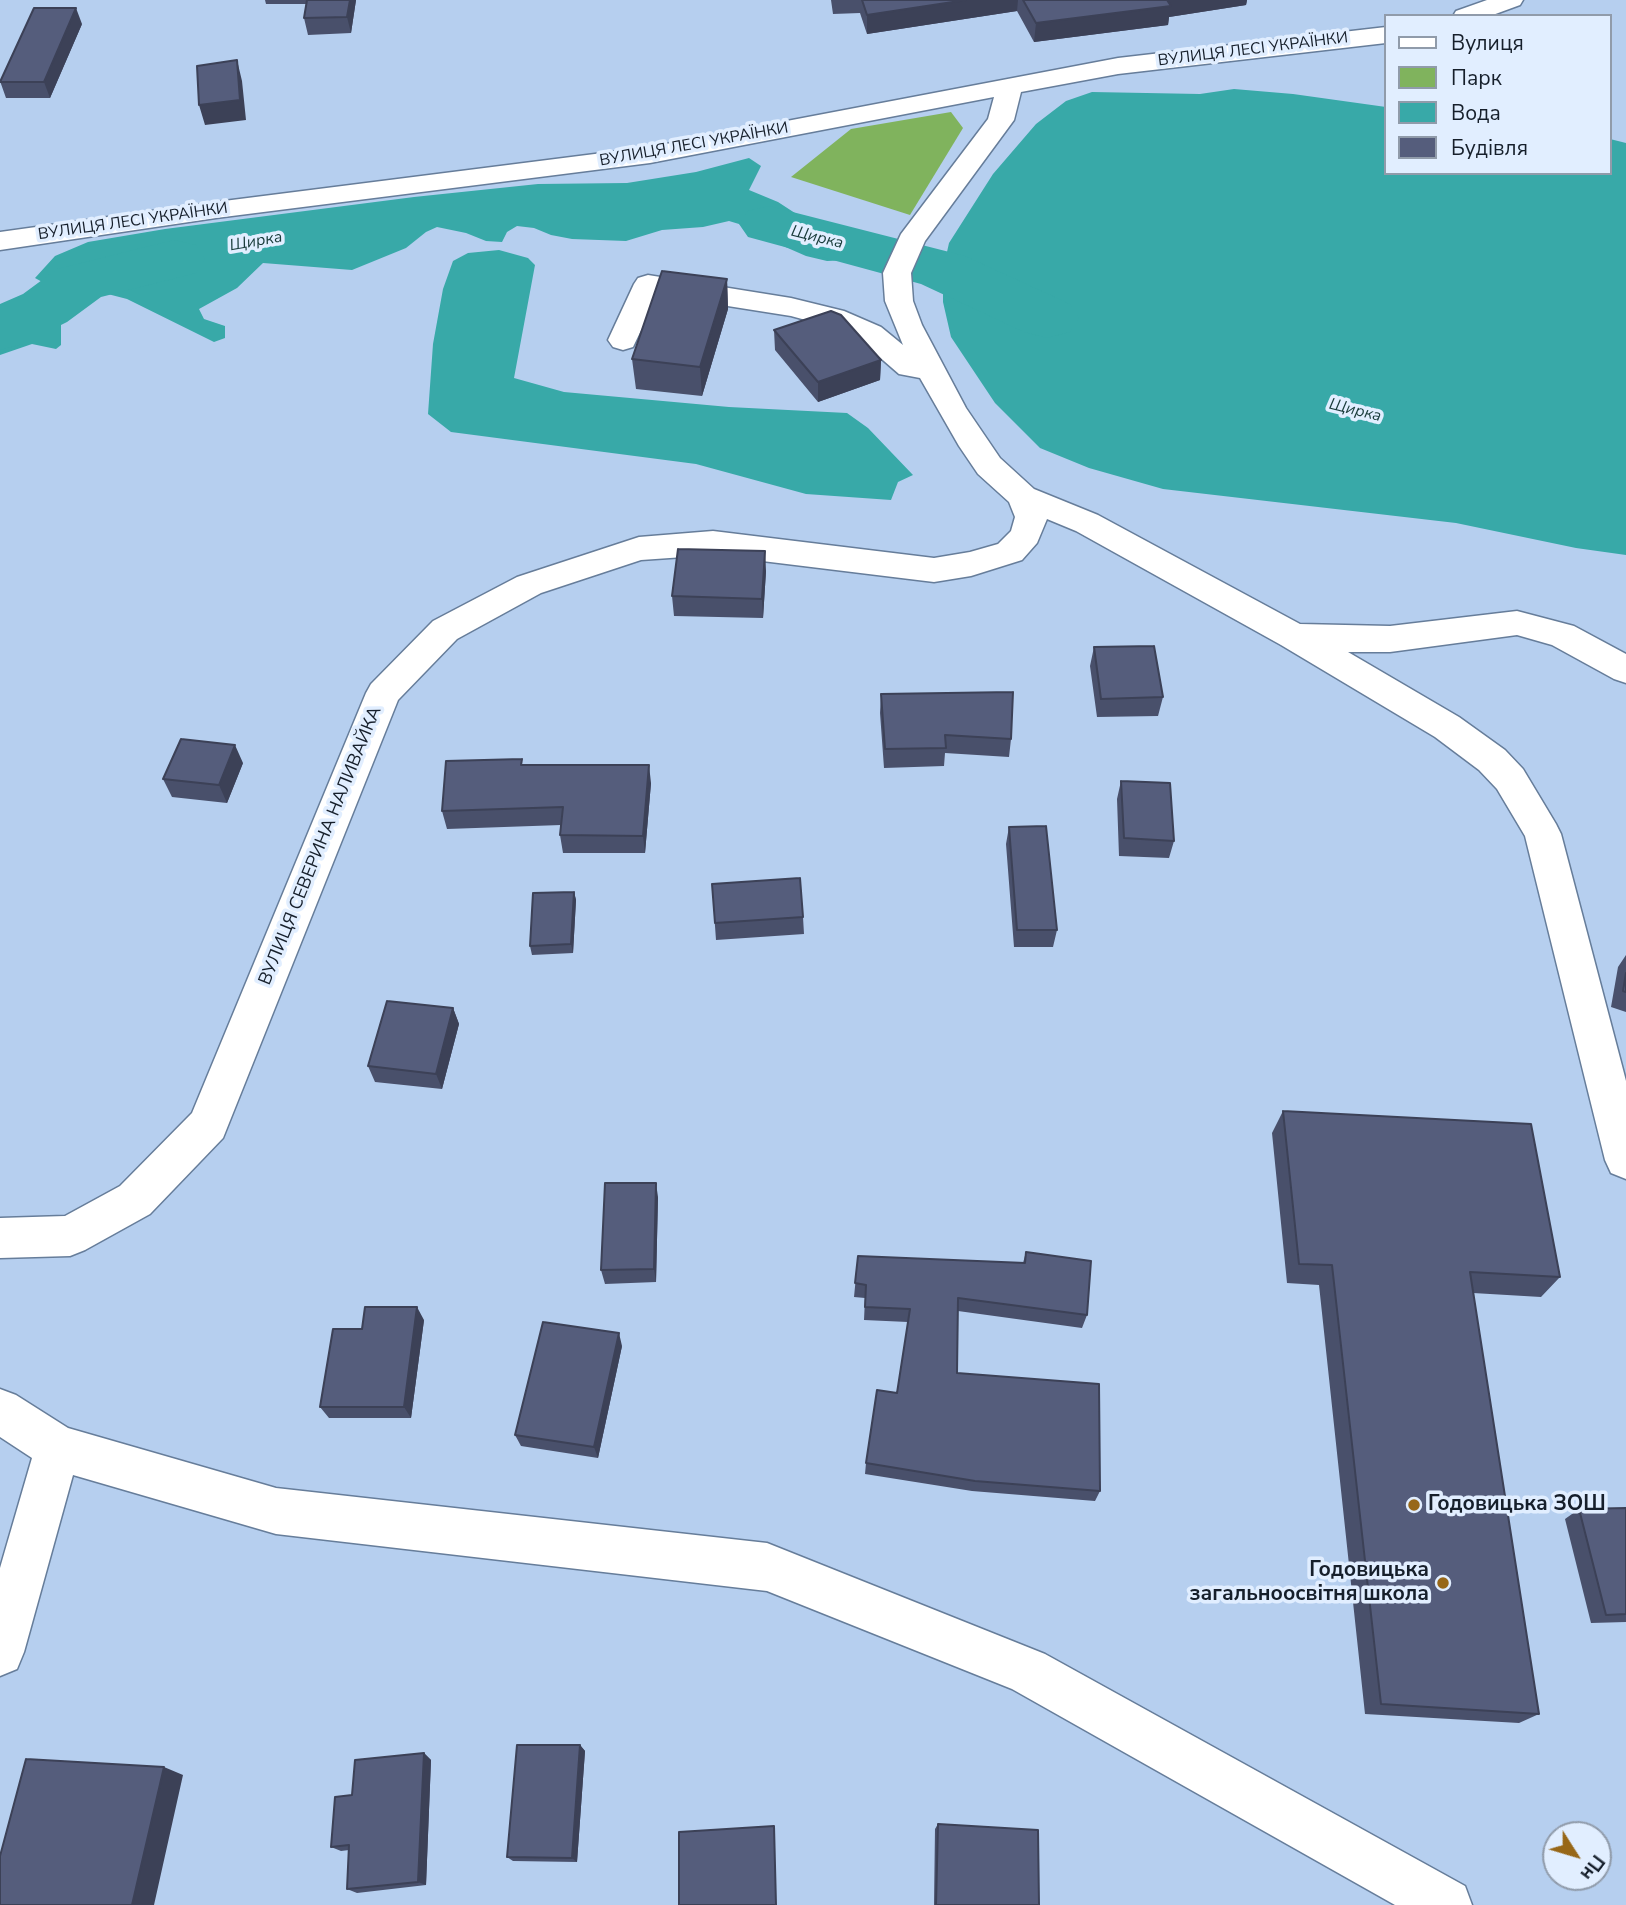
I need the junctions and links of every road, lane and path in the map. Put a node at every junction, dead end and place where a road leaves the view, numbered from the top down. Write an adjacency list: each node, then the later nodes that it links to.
1 (1511, 0): 2 (street)
2 (1471, 14)
3 (1384, 35): 4 (street, ВУЛИЦЯ ЛЕСІ УКРАЇНКИ)
4 (1010, 85): 5 (street, ВУЛИЦЯ ЛЕСІ УКРАЇНКИ); 7 (street)
5 (0, 242)
6 (623, 340): 7 (street)
7 (931, 370): 8 (street)
8 (1023, 497): 9 (street); 12 (street, ВУЛИЦЯ СЕВЕРИНА НАЛИВАЙКА)
9 (1293, 636): 10 (street); 11 (street)
10 (1626, 670)
11 (1626, 1160)
12 (0, 1238)
13 (0, 1411): 14 (street)
14 (58, 1448): 15 (street); 16 (street)
15 (0, 1652)
16 (1446, 1905)

